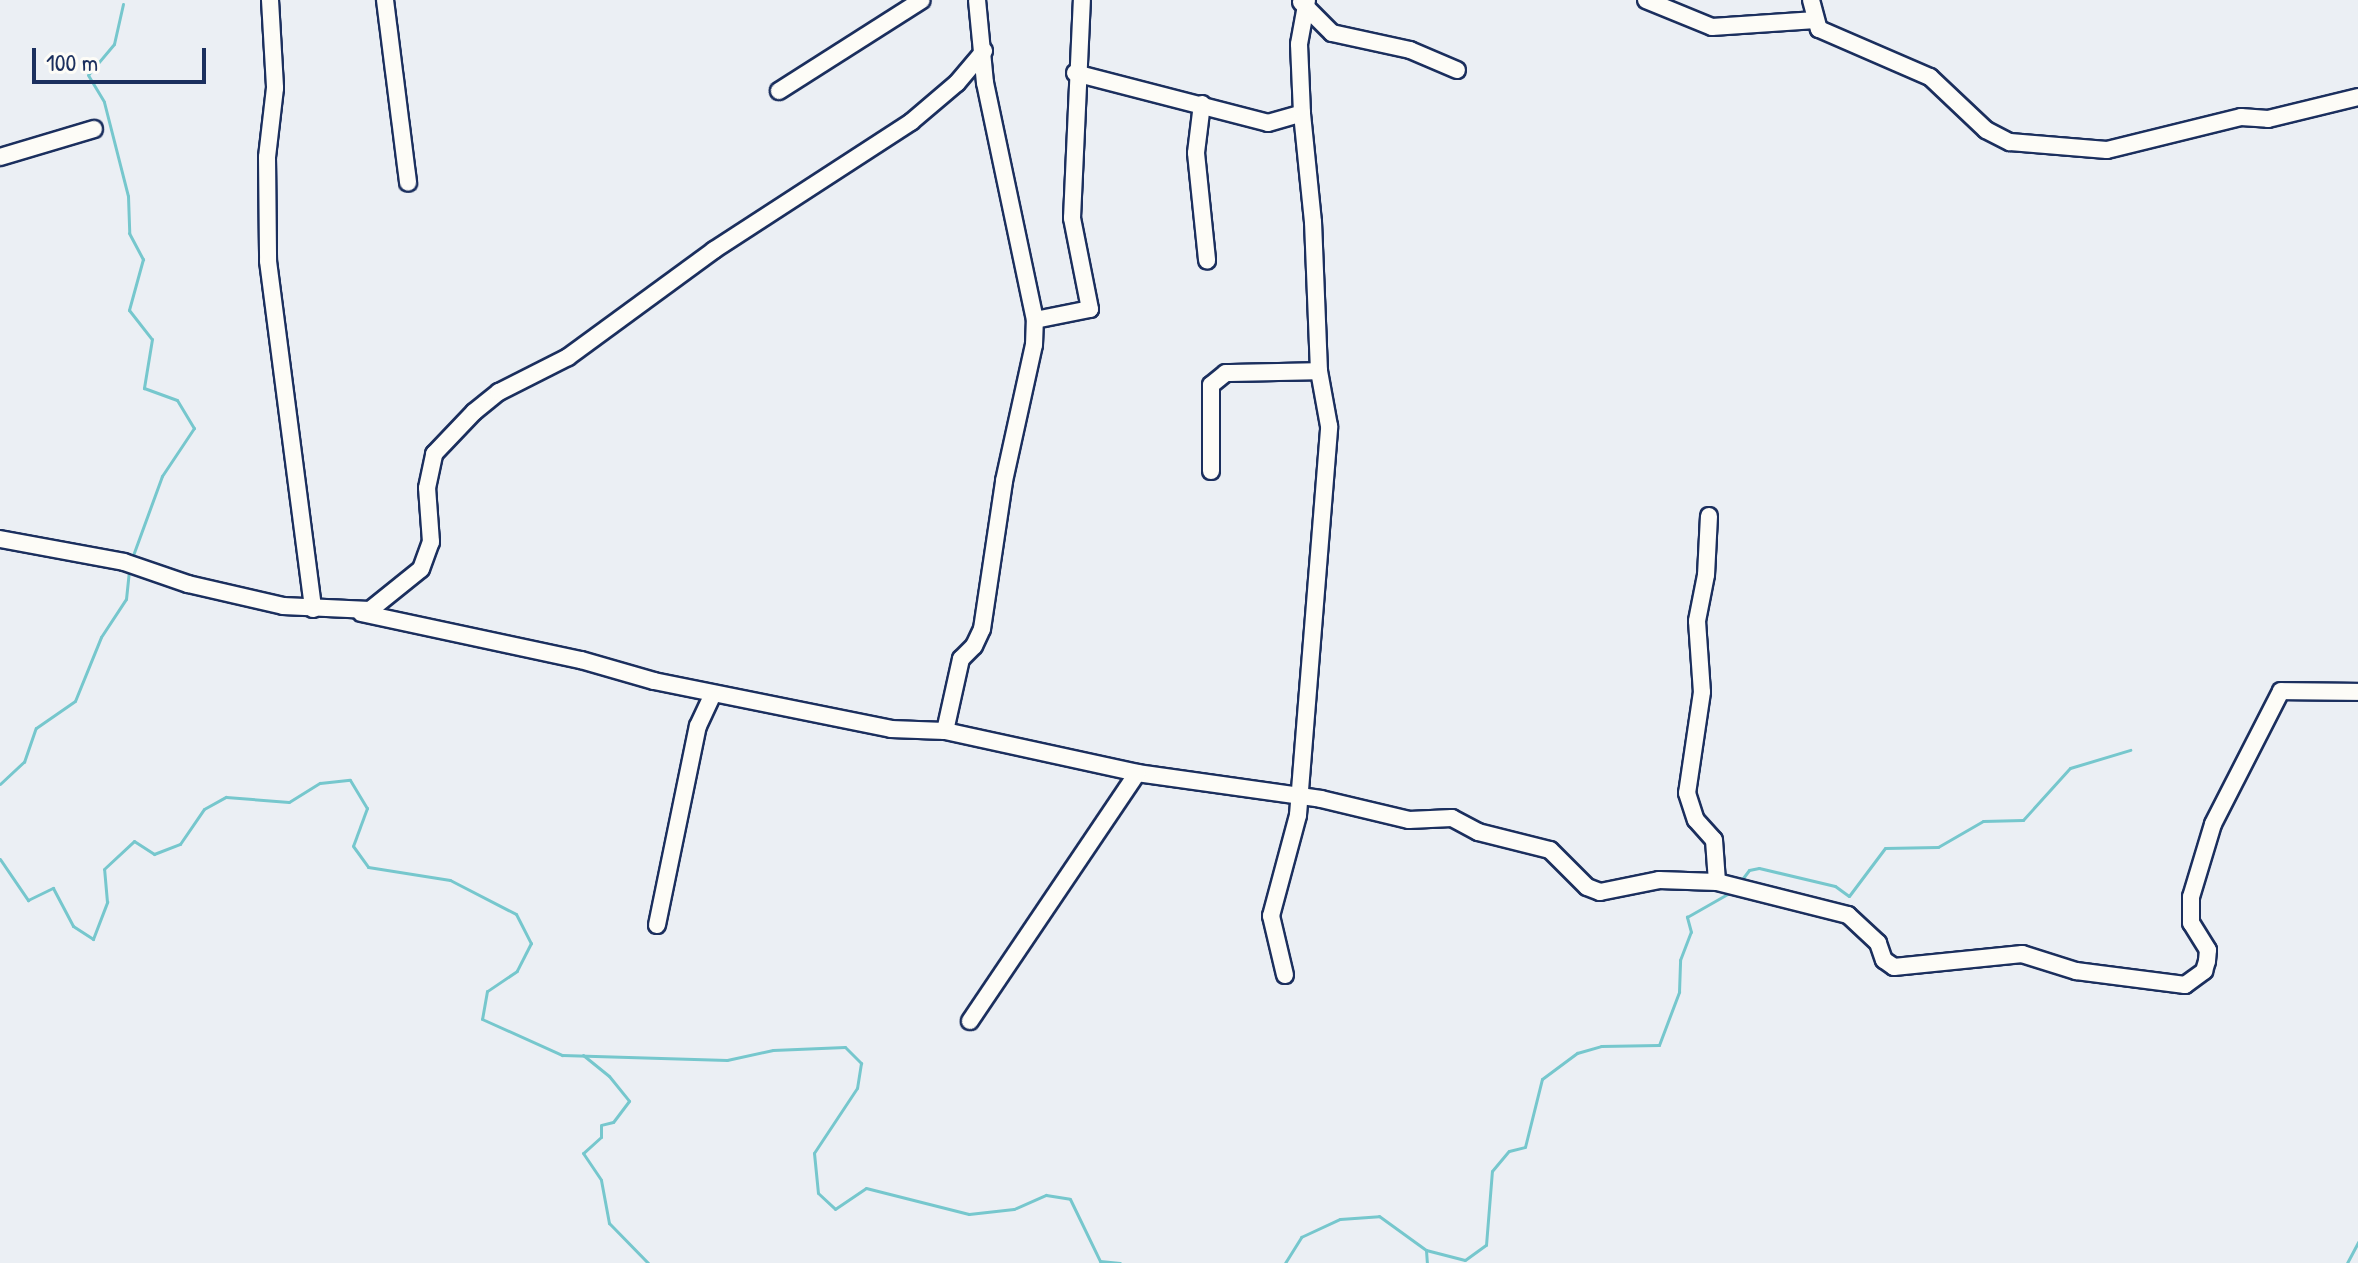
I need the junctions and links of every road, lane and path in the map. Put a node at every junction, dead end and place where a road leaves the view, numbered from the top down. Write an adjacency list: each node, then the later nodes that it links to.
1 (270, 0): 26 (street)
2 (385, 0): 19 (street)
3 (922, 0): 13 (street)
4 (977, 0): 10 (street)
5 (1082, 0): 12 (street)
6 (1646, 0): 9 (street)
7 (1811, 0): 9 (street)
8 (1303, 2): 11 (street); 16 (street)
9 (1816, 20): 14 (street)
10 (984, 51): 21 (street); 27 (street)
11 (1457, 70)
12 (1075, 73): 15 (street); 21 (street)
13 (779, 91)
14 (2358, 97)
15 (1202, 104): 16 (street); 20 (street)
16 (1302, 113): 22 (street)
17 (94, 129): 18 (street)
18 (0, 157)
19 (408, 183)
20 (1207, 260)
21 (1035, 320): 30 (street)
22 (1319, 371): 23 (street); 32 (street)
23 (1211, 471)
24 (1709, 516): 33 (street)
25 (0, 539): 26 (street)
26 (313, 609): 27 (street)
27 (361, 613): 29 (street)
28 (2358, 692): 33 (street)
29 (713, 694): 30 (street); 34 (street)
30 (945, 731): 31 (street)
31 (1137, 773): 32 (street); 36 (street)
32 (1297, 797): 33 (street); 35 (street)
33 (1717, 882)
34 (657, 925)
35 (1285, 975)
36 (970, 1021)

